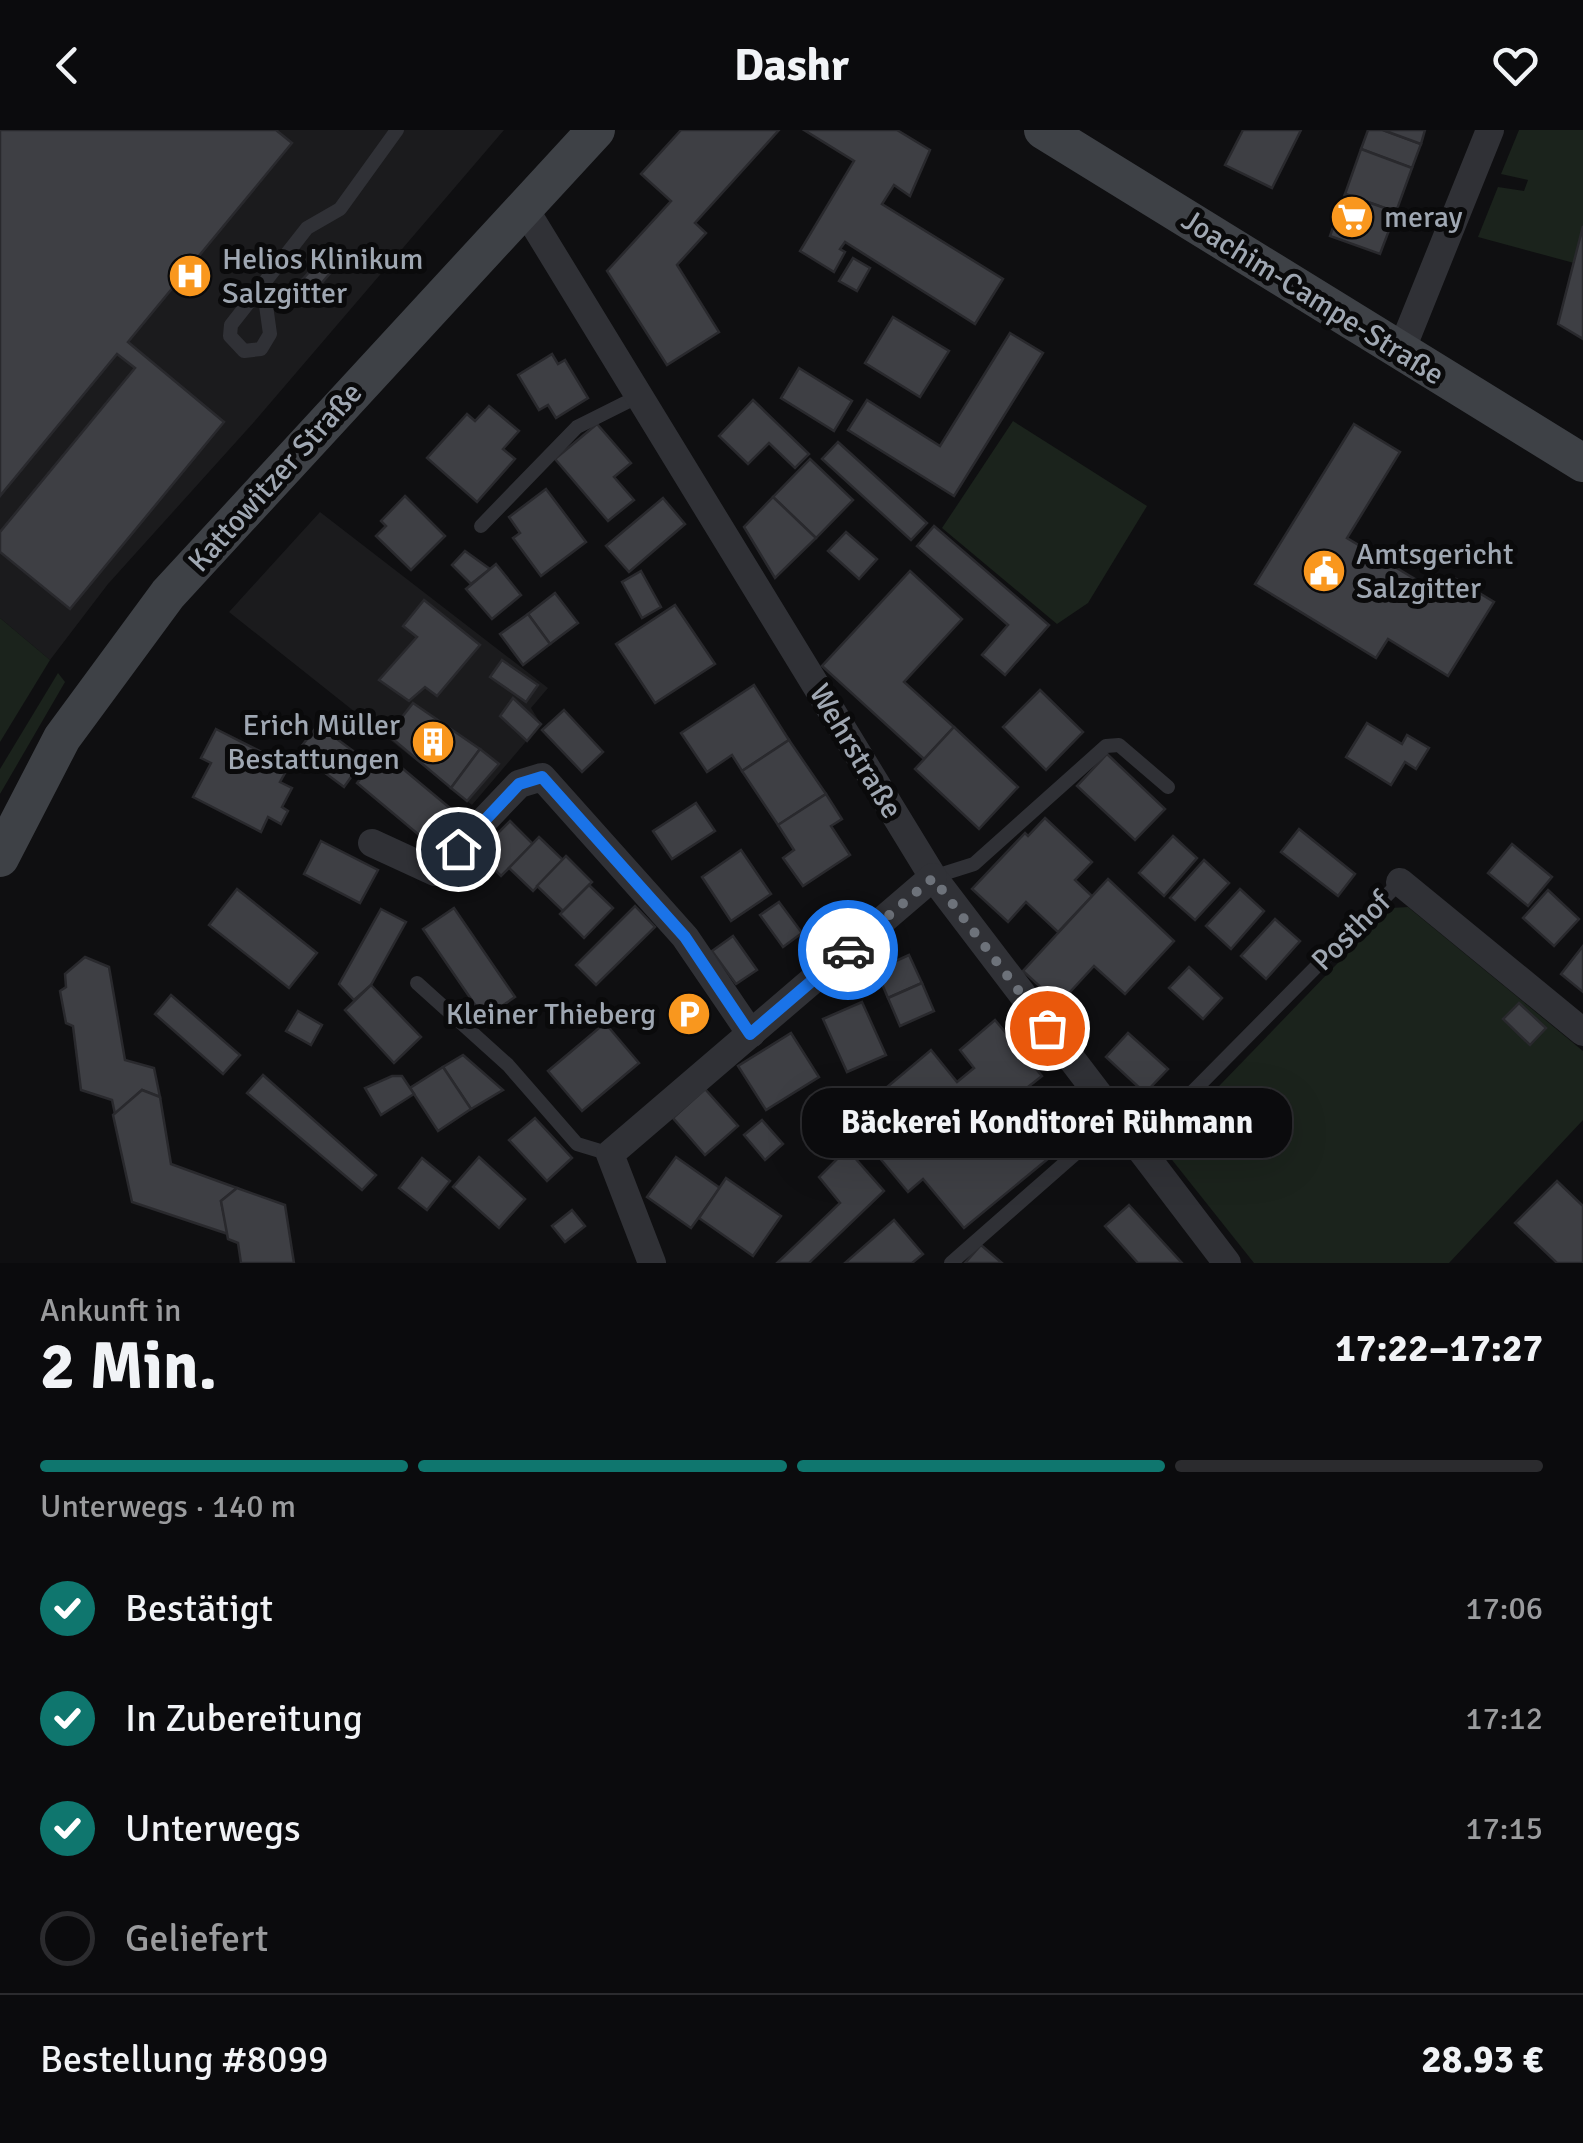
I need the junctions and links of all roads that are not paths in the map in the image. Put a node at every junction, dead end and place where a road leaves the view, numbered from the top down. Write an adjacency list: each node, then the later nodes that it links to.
1 (397, 130): 6 (lane)
2 (596, 130): 5 (street, Kattowitzer Straße)
3 (1043, 130): 7 (street, Joachim-Campe-Straße)
4 (1490, 130): 7 (street)
5 (526, 211): 8 (street, Wehrstraße); 13 (street, Kattowitzer Straße)
6 (263, 284)
7 (1401, 351): 9 (street, Joachim-Campe-Straße)
8 (638, 396): 10 (lane); 14 (street, Wehrstraße)
9 (1583, 463)
10 (480, 526)
11 (1168, 786): 14 (lane)
12 (372, 843): 18 (street)
13 (0, 858)
14 (933, 878): 18 (street); 19 (street, Wehrstraße)
15 (1400, 882): 17 (street, Posthof); 20 (lane, Posthof)
16 (416, 984): 21 (lane)
17 (1583, 1032)
18 (750, 1034): 21 (street)
19 (1115, 1119): 20 (street, Wehrstraße); 23 (lane)
20 (1137, 1148): 24 (street, Wehrstraße)
21 (610, 1154): 22 (street)
22 (652, 1263)
23 (951, 1263)
24 (1226, 1263)

